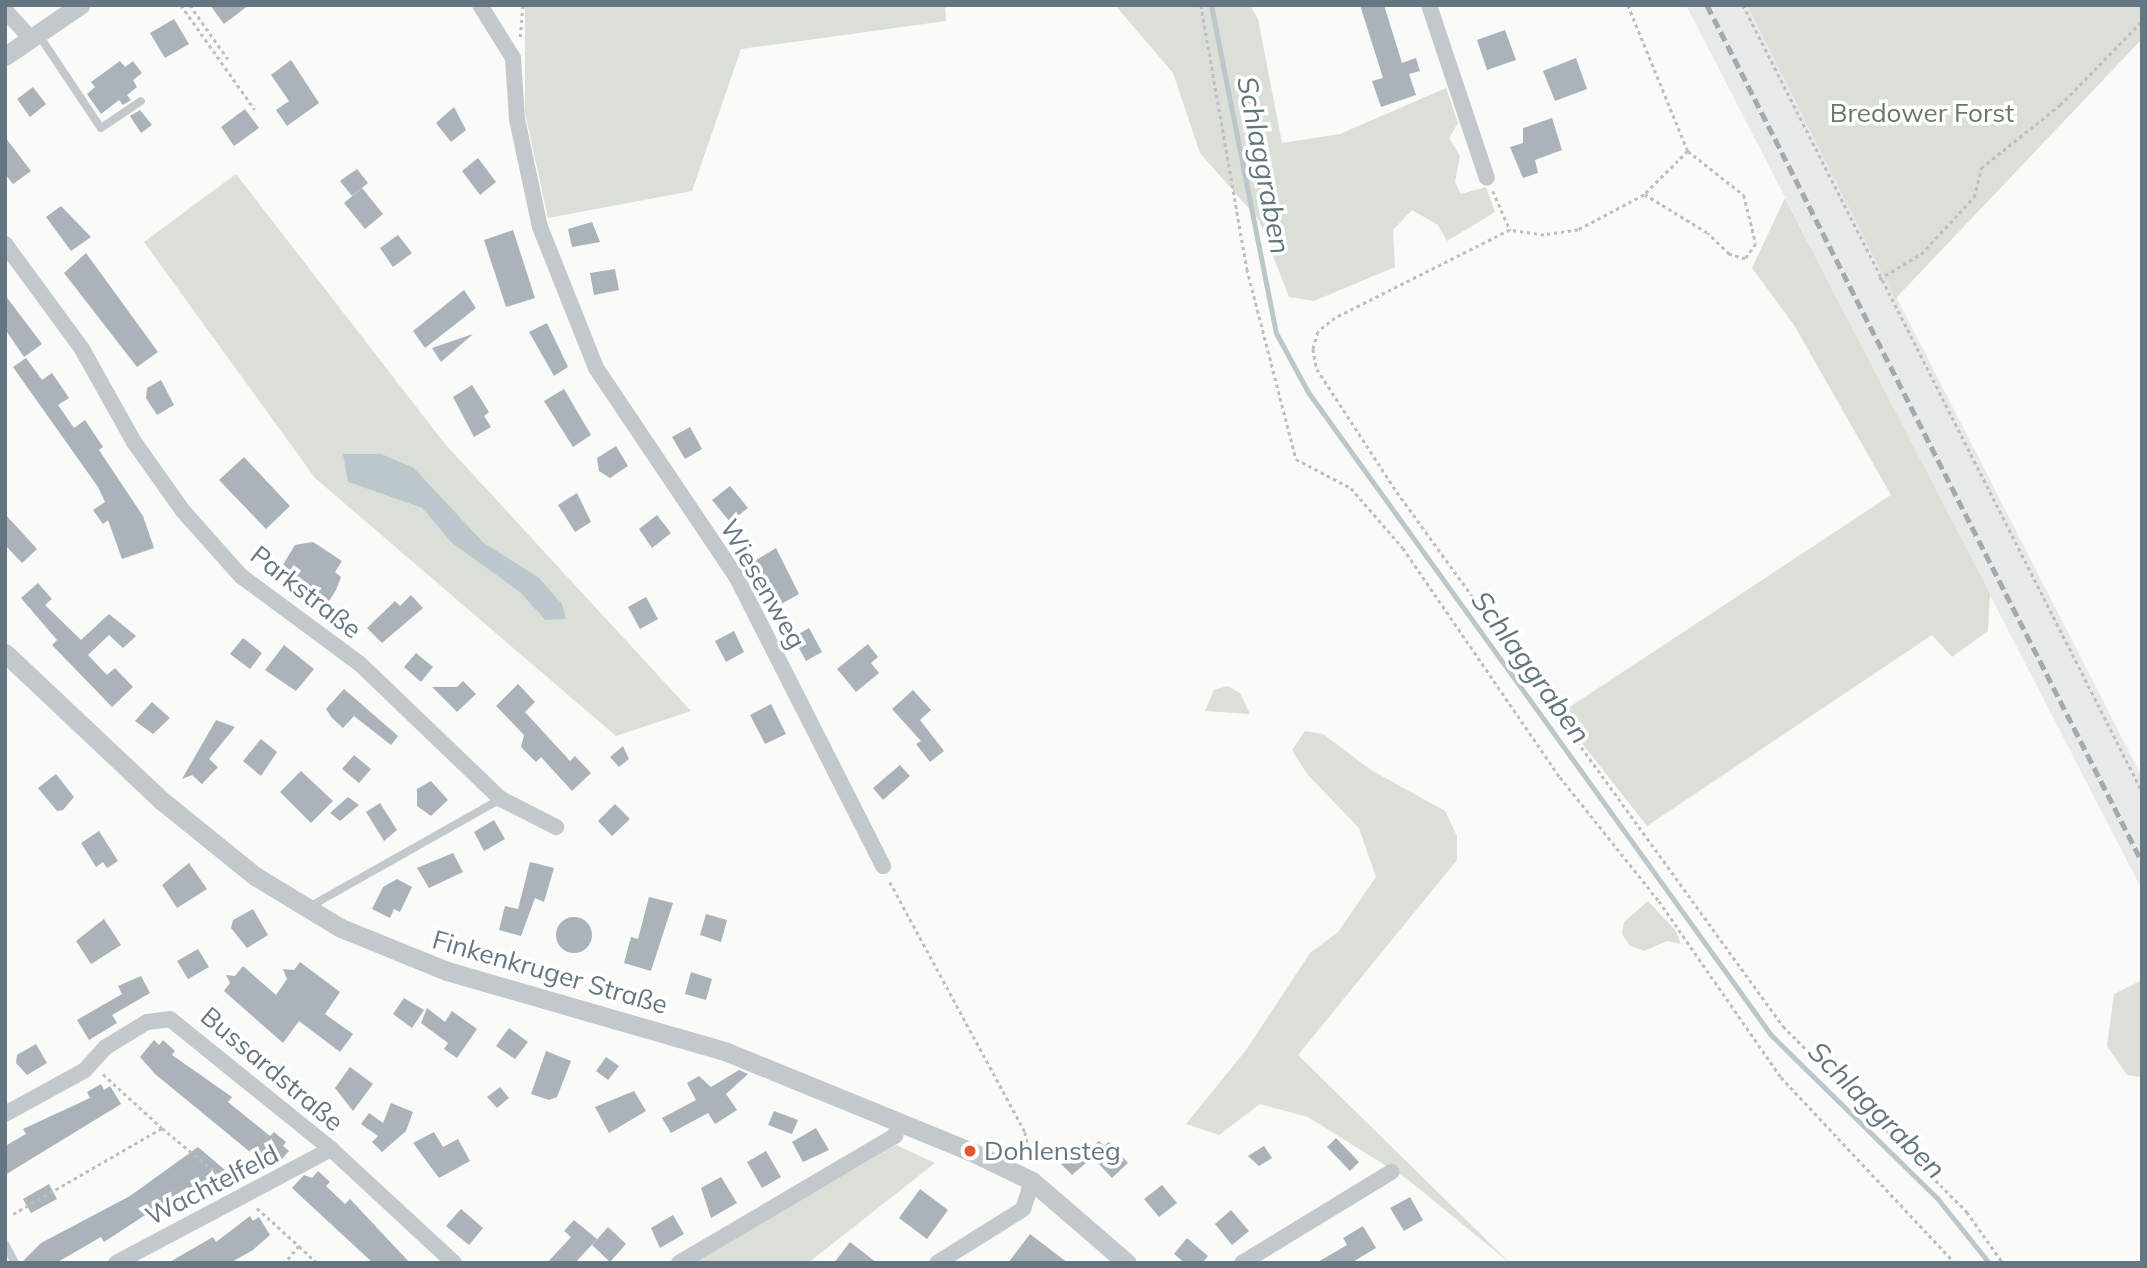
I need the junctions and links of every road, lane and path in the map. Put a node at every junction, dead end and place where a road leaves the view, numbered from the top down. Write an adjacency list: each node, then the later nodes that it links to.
1 (80, 5): 12 (street)
2 (181, 5): 17 (path)
3 (190, 5): 15 (path)
4 (481, 5): 14 (street, Wiesenweg)
5 (523, 5): 14 (path)
6 (1201, 5): 50 (path)
7 (1429, 5): 19 (street)
8 (1628, 5): 18 (path)
9 (1743, 5): 23 (path)
10 (5, 10): 12 (street)
11 (2142, 21): 23 (path)
12 (34, 36): 13 (street); 16 (lane)
13 (5, 56)
14 (513, 58): 28 (street, Wiesenweg)
15 (228, 60)
16 (141, 101)
17 (255, 110)
18 (1688, 151): 20 (path); 20 (path)
19 (1487, 178): 21 (path)
20 (1644, 195): 21 (path)
21 (1510, 230): 51 (path)
22 (5, 244): 26 (street, Parkstraße)
23 (1879, 279): 25 (path)
24 (5, 653): 29 (street, Finkenkruger Straße)
25 (2142, 790)
26 (501, 799): 27 (street, Parkstraße); 29 (lane)
27 (556, 827)
28 (883, 866): 36 (path)
29 (306, 908): 32 (street, Finkenkruger Straße)
30 (93, 1062): 31 (street, Bussardstraße); 33 (path); 34 (street, Bussardstraße)
31 (5, 1114)
32 (899, 1122): 36 (street, Finkenkruger Straße); 47 (street)
33 (162, 1128): 37 (path); 38 (path)
34 (331, 1149): 37 (street, Wachtelfeld); 46 (street, Bussardstraße)
35 (1391, 1172): 49 (street)
36 (1032, 1181): 41 (street); 48 (street, Finkenkruger Straße)
37 (243, 1195): 40 (path); 43 (street, Wachtelfeld)
38 (13, 1214)
39 (5, 1244): 42 (lane)
40 (299, 1246): 44 (path); 45 (path)
41 (940, 1262)
42 (15, 1263)
43 (116, 1263)
44 (285, 1263)
45 (317, 1263)
46 (454, 1263)
47 (679, 1263)
48 (1128, 1263)
49 (1242, 1263)
50 (1955, 1263)
51 (2003, 1263)

